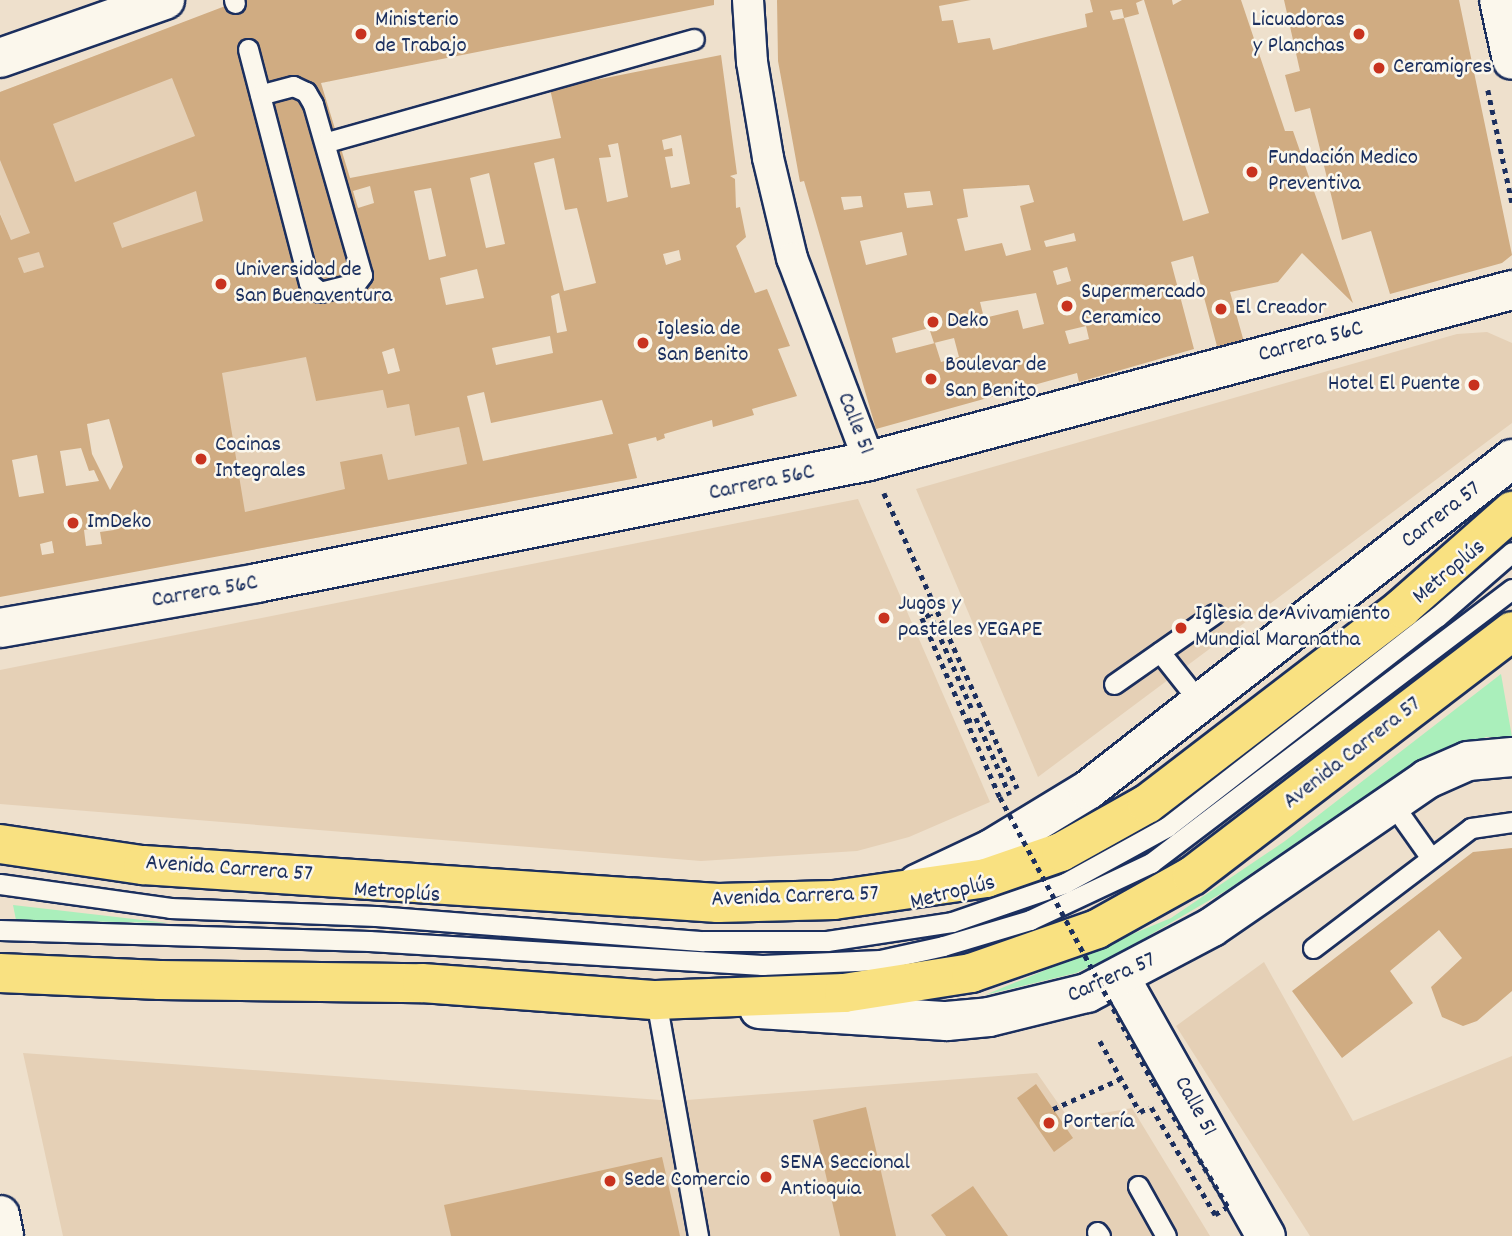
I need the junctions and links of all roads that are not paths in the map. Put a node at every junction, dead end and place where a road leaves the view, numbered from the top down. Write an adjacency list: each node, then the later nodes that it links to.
1 (165, 0): 6 (street)
2 (748, 0): 12 (street, Calle 51)
3 (1499, 0): 7 (street)
4 (694, 39): 9 (lane)
5 (248, 49): 8 (lane)
6 (0, 58)
7 (1499, 71)
8 (260, 95): 9 (lane); 9 (lane)
9 (327, 142)
10 (1512, 290): 12 (street, Carrera 56C)
11 (1512, 459): 21 (street, Carrera 57)
12 (869, 461): 17 (street, Carrera 56C)
13 (1512, 511): 28 (main road, Avenida Carrera 57)
14 (1512, 552): 27 (lane, Metroplús)
15 (1512, 589): 29 (lane, Metroplús)
16 (1214, 614): 19 (lane)
17 (0, 628)
18 (1512, 631): 33 (main road, Avenida Carrera 57)
19 (1160, 652): 20 (lane); 21 (lane)
20 (1114, 684)
21 (1202, 705): 28 (street, Carrera 57)
22 (1512, 757): 23 (street, Carrera 57)
23 (1392, 803): 26 (lane); 32 (street, Carrera 57)
24 (1512, 822): 26 (lane)
25 (0, 844): 28 (main road, Avenida Carrera 57)
26 (1431, 858): 30 (lane)
27 (0, 884)
28 (884, 895)
29 (0, 930)
30 (1313, 948)
31 (0, 973): 33 (main road, Avenida Carrera 57)
32 (1121, 979): 33 (street, Carrera 57); 39 (street, Calle 51)
33 (656, 1000): 37 (lane)
34 (1138, 1186): 38 (lane)
35 (0, 1215): 36 (street)
36 (4, 1236)
37 (698, 1236)
38 (1166, 1236)
39 (1266, 1236)

